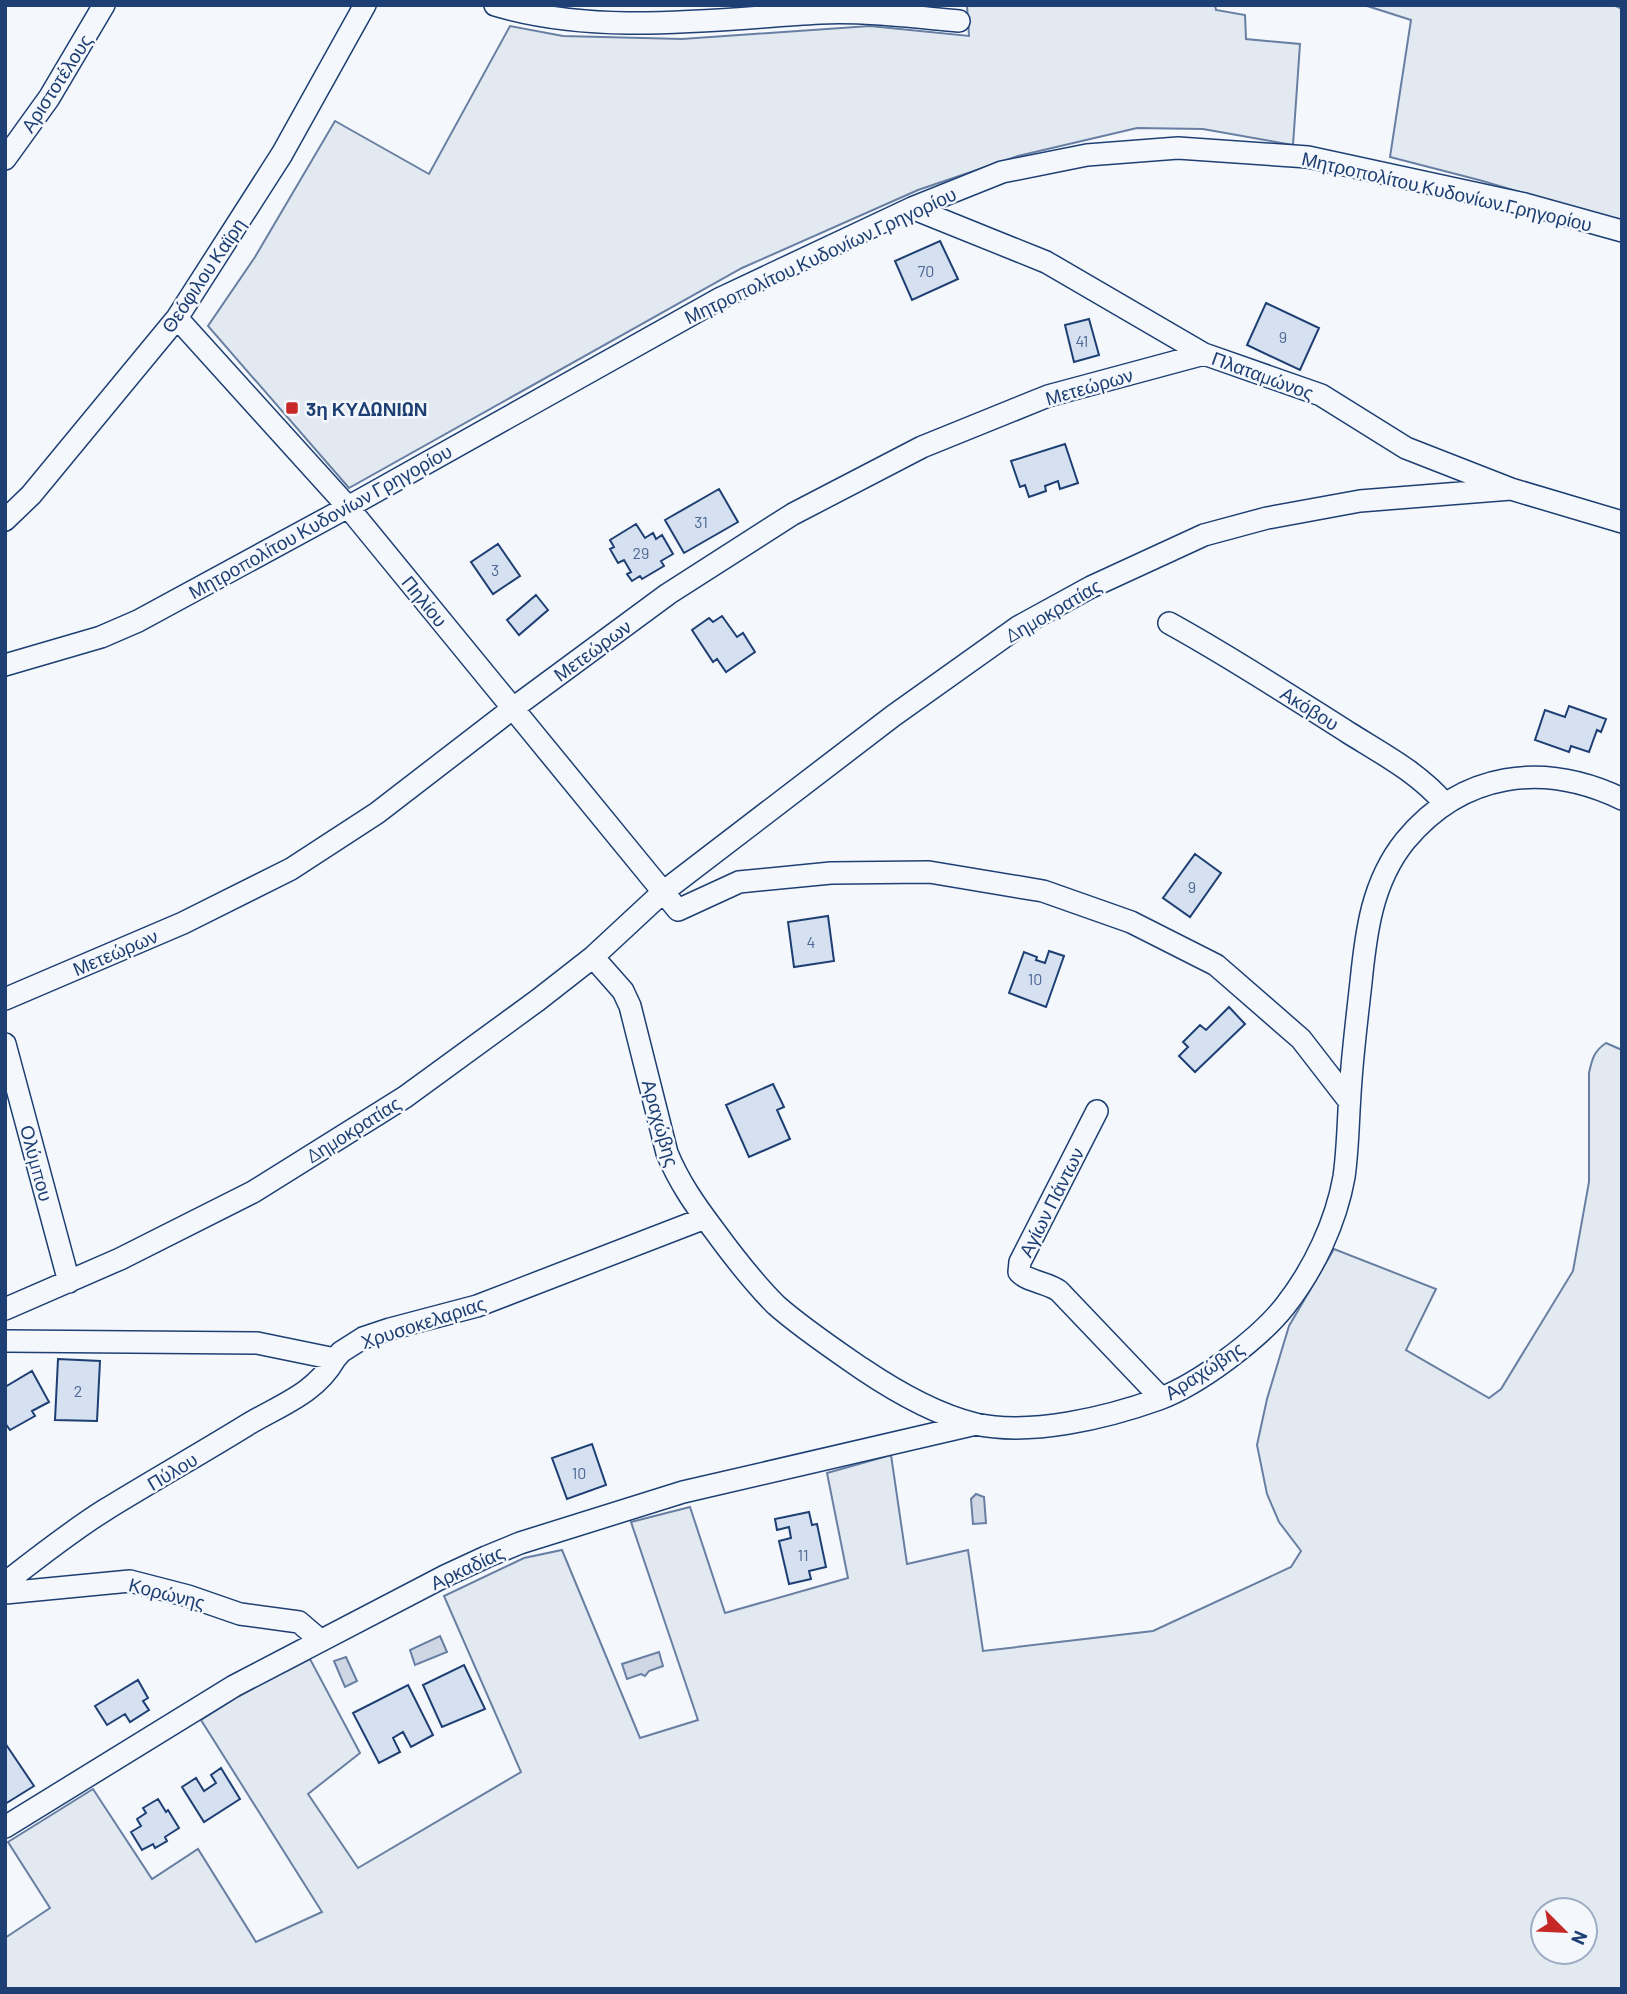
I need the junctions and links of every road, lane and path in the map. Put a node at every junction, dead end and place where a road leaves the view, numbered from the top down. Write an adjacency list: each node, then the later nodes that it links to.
1 (104, 5): 5 (street, Αριστοτέλους)
2 (365, 5): 8 (street, Θεόφιλου Καϊρη)
3 (495, 5): 4 (street)
4 (959, 21)
5 (5, 159)
6 (912, 208): 7 (street, Μητροπολίτου Κυδονίων Γρηγορίου); 9 (street, Πλαταμώνος); 11 (street, Μητροπολίτου Κυδονίων Γρηγορίου)
7 (1622, 231)
8 (177, 318): 11 (street, Πηλίου); 12 (street, Θεόφιλου Καϊρη)
9 (1204, 354): 10 (street, Πλαταμώνος); 16 (street, Μετεώρων)
10 (1511, 489): 13 (street, Πλαταμώνος); 19 (street, Δημοκρατίας)
11 (348, 507): 15 (street, Μητροπολίτου Κυδονίων Γρηγορίου); 16 (street, Πηλίου)
12 (5, 520)
13 (1622, 522)
14 (1169, 623): 18 (street, Ακόβου)
15 (5, 665)
16 (512, 709): 19 (street, Πηλίου); 21 (street, Μετεώρων)
17 (1622, 799): 18 (street, Αραχώβης)
18 (1444, 803): 23 (street, Αραχώβης)
19 (663, 891): 20 (street, Δημοκρατίας); 23 (street)
20 (593, 957): 25 (street, Αραχώβης); 26 (street, Δημοκρατίας)
21 (5, 999)
22 (5, 1044): 26 (street, Ολύμπου)
23 (1349, 1101): 30 (street, Αραχώβης)
24 (1097, 1111): 30 (street, Αγίων Πάντων)
25 (705, 1218): 29 (street, Χρυσοκελαριας); 31 (street, Αραχώβης)
26 (69, 1282): 27 (street, Δημοκρατίας)
27 (5, 1309)
28 (5, 1341): 29 (street)
29 (335, 1359): 32 (street, Πύλου)
30 (1161, 1398): 31 (street, Αραχώβης)
31 (976, 1424): 34 (street, Αρκαδίας)
32 (5, 1583)
33 (5, 1593): 34 (street, Κορώνης)
34 (320, 1640): 35 (street, Αρκαδίας)
35 (5, 1827)

